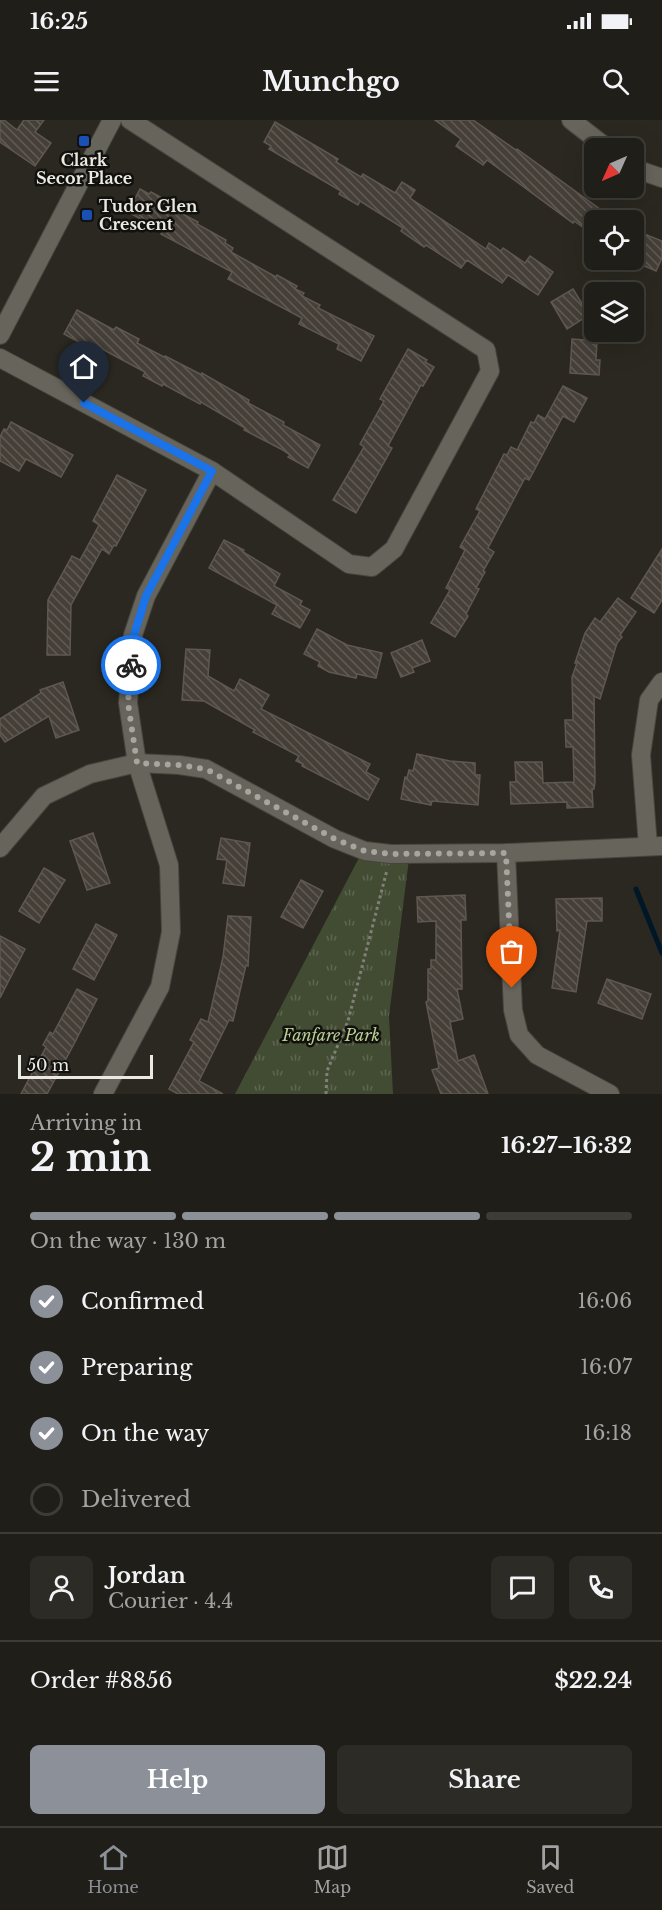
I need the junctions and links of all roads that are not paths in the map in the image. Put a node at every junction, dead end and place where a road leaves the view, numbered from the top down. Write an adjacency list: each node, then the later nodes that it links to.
1 (112, 120): 7 (street)
2 (130, 120): 9 (street)
3 (571, 120): 4 (street)
4 (594, 138)
5 (644, 172): 6 (street)
6 (662, 178)
7 (0, 335)
8 (0, 358): 9 (street)
9 (212, 471): 11 (street)
10 (662, 682): 12 (street)
11 (137, 763): 13 (street); 14 (street); 15 (street)
12 (655, 846): 14 (street)
13 (0, 848)
14 (506, 853): 16 (street)
15 (103, 1094)
16 (610, 1094)

